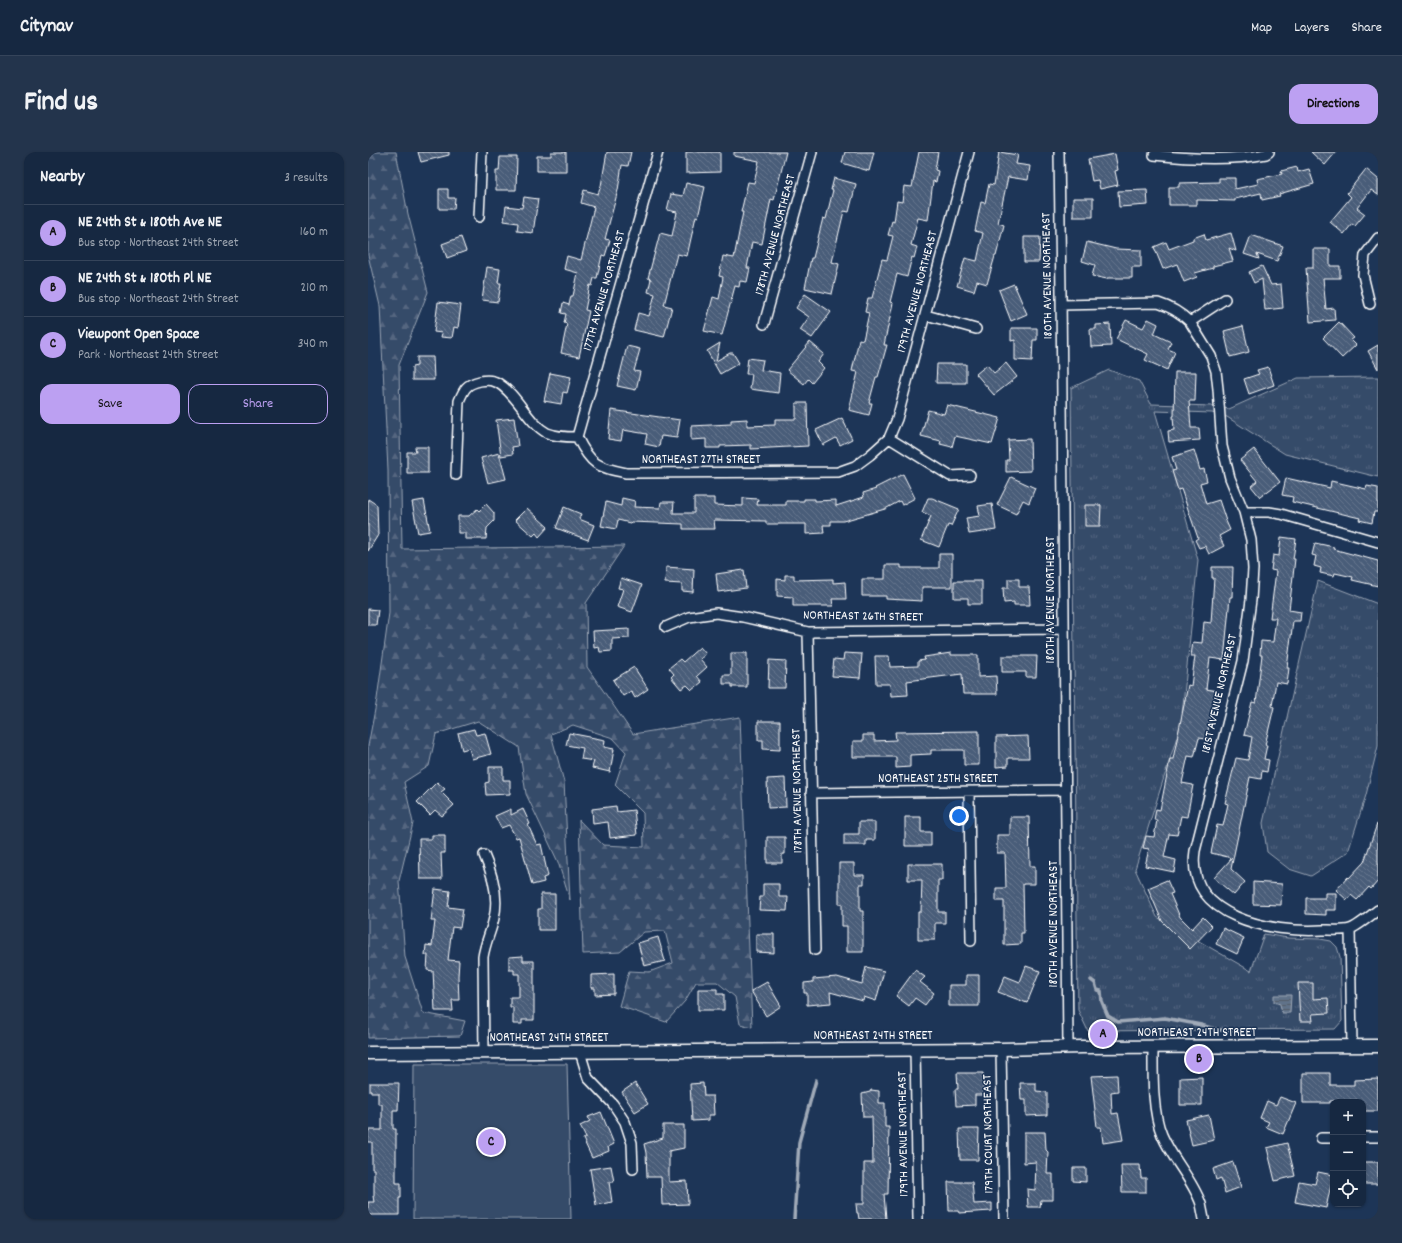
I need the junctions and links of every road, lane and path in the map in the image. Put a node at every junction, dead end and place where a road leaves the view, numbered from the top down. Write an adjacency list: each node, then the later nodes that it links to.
1 (482, 152): 8 (street)
2 (658, 152): 17 (street, 177TH AVENUE NORTHEAST)
3 (812, 152): 15 (street, 178TH AVENUE NORTHEAST)
4 (969, 152): 13 (street, 179TH AVENUE NORTHEAST)
5 (1059, 152): 12 (street, 180TH AVENUE NORTHEAST)
6 (1269, 152): 7 (street)
7 (1154, 155)
8 (478, 217)
9 (1378, 238): 11 (street)
10 (1225, 299): 14 (street)
11 (1370, 304)
12 (1061, 305): 14 (street, 181ST AVENUE NORTHEAST); 24 (street, 180TH AVENUE NORTHEAST)
13 (926, 314): 16 (street); 18 (street, 179TH AVENUE NORTHEAST)
14 (1190, 322): 21 (street, 181ST AVENUE NORTHEAST)
15 (764, 324)
16 (976, 329)
17 (578, 437): 18 (street, NORTHEAST 27TH STREET); 19 (street)
18 (889, 438): 20 (street)
19 (456, 475)
20 (970, 475)
21 (1244, 512): 22 (street); 31 (street, 181ST AVENUE NORTHEAST)
22 (1378, 542)
23 (666, 626): 25 (street, NORTHEAST 26TH STREET)
24 (1064, 629): 25 (street, NORTHEAST 26TH STREET); 26 (street, 180TH AVENUE NORTHEAST)
25 (808, 632): 28 (street, 178TH AVENUE NORTHEAST)
26 (1066, 790): 27 (street, NORTHEAST 25TH STREET); 36 (street, 180TH AVENUE NORTHEAST)
27 (969, 792): 28 (street, NORTHEAST 25TH STREET); 32 (street)
28 (811, 793): 33 (street, 178TH AVENUE NORTHEAST)
29 (484, 855): 40 (street)
30 (1378, 910): 31 (street)
31 (1350, 929): 34 (street)
32 (971, 941)
33 (815, 950)
34 (1352, 1046): 35 (main road, NORTHEAST 24TH STREET); 37 (main road, NORTHEAST 24TH STREET)
35 (1378, 1046)
36 (1068, 1047): 37 (main road, NORTHEAST 24TH STREET); 39 (main road, NORTHEAST 24TH STREET)
37 (1153, 1047): 50 (street)
38 (915, 1049): 39 (main road, NORTHEAST 24TH STREET); 41 (main road, NORTHEAST 24TH STREET); 48 (street, 179TH AVENUE NORTHEAST)
39 (1001, 1049): 49 (street, 179TH COURT NORTHEAST)
40 (484, 1052): 41 (main road, NORTHEAST 24TH STREET); 42 (main road, NORTHEAST 24TH STREET)
41 (580, 1052): 47 (street)
42 (368, 1053)
43 (1366, 1137): 44 (street)
44 (1378, 1137)
45 (1321, 1138): 46 (street)
46 (1330, 1138)
47 (633, 1169)
48 (918, 1219)
49 (1004, 1219)
50 (1204, 1219)

